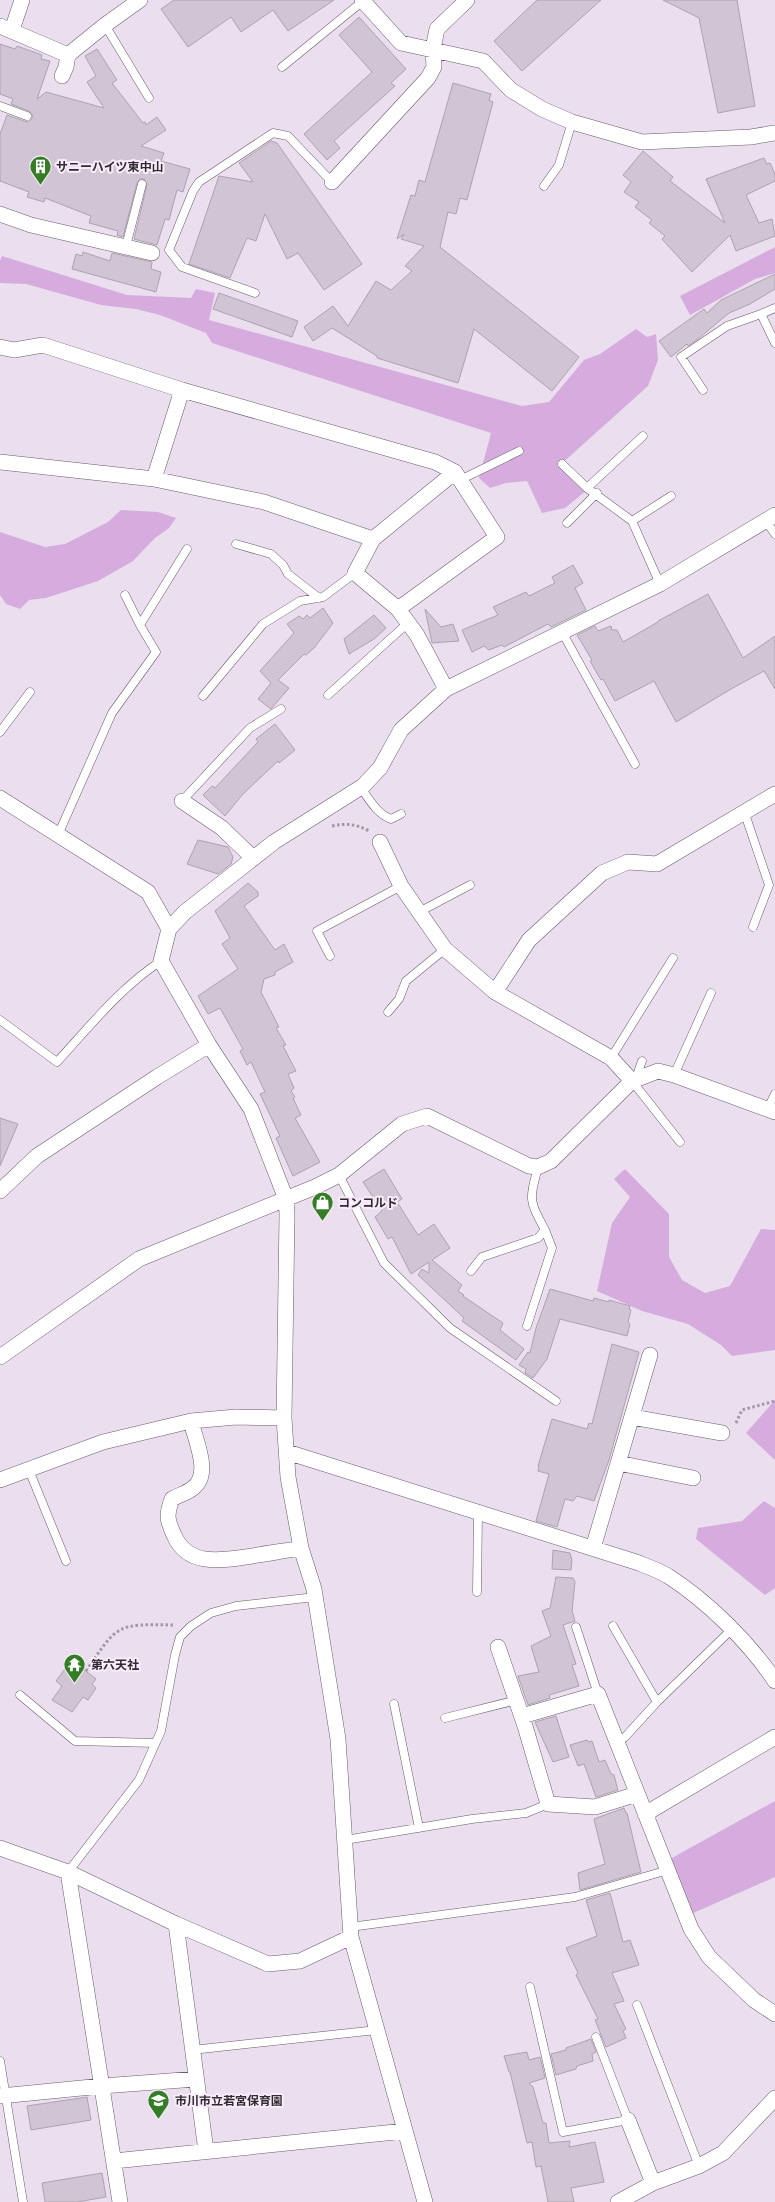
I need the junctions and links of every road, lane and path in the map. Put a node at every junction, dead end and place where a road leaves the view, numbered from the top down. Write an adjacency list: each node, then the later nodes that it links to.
1 (22, 0): 6 (street)
2 (140, 0): 5 (street)
3 (363, 0): 7 (street); 9 (lane)
4 (467, 0): 7 (street)
5 (105, 25): 8 (street); 11 (lane)
6 (6, 28): 8 (street)
7 (433, 49): 14 (street); 16 (street)
8 (68, 55): 10 (street)
9 (282, 67)
10 (62, 76)
11 (149, 98)
12 (0, 106): 13 (lane)
13 (27, 116)
14 (572, 122): 15 (street); 18 (lane)
15 (775, 134)
16 (332, 182): 22 (lane)
17 (142, 184): 20 (lane)
18 (544, 186)
19 (0, 214): 20 (street)
20 (126, 246): 21 (street)
21 (152, 252)
22 (255, 294)
23 (775, 308): 24 (lane)
24 (761, 314): 25 (lane); 28 (lane)
25 (775, 343)
26 (0, 347): 27 (street)
27 (182, 390): 33 (street); 34 (street)
28 (703, 390)
29 (643, 436): 35 (lane)
30 (519, 452): 33 (lane)
31 (0, 462): 34 (street)
32 (562, 464): 35 (lane)
33 (458, 476): 42 (street); 49 (street)
34 (154, 479): 42 (street)
35 (588, 488): 36 (lane)
36 (596, 493): 39 (lane); 40 (lane)
37 (671, 496): 39 (lane)
38 (770, 517): 41 (lane); 46 (street)
39 (632, 521): 46 (lane)
40 (566, 522)
41 (775, 534)
42 (373, 539): 45 (street)
43 (236, 544): 48 (lane)
44 (187, 549): 51 (lane)
45 (355, 573): 48 (lane); 49 (street)
46 (660, 584): 52 (street)
47 (125, 595): 51 (lane)
48 (319, 598): 56 (lane)
49 (398, 609): 50 (street)
50 (408, 623): 53 (street); 55 (lane)
51 (140, 625): 66 (lane)
52 (562, 632): 53 (street); 59 (lane)
53 (446, 689): 60 (street)
54 (30, 692): 58 (lane)
55 (328, 695)
56 (203, 696)
57 (280, 709): 63 (lane)
58 (0, 732)
59 (635, 764)
60 (361, 788): 65 (lane); 68 (street)
61 (775, 794): 64 (street)
62 (0, 798): 66 (street)
63 (182, 800): 68 (street)
64 (744, 811): 72 (lane); 78 (street)
65 (401, 814)
66 (58, 835): 73 (street)
67 (380, 842): 70 (street)
68 (253, 858): 73 (street)
69 (470, 885): 71 (lane)
70 (401, 886): 71 (street); 75 (lane)
71 (419, 912): 74 (street)
72 (753, 927)
73 (169, 930): 77 (street)
74 (445, 949): 78 (street); 80 (lane)
75 (330, 956)
76 (673, 958): 83 (lane)
77 (162, 961): 81 (lane); 82 (street)
78 (495, 992): 83 (street)
79 (711, 993): 85 (lane)
80 (388, 1012)
81 (0, 1020)
82 (208, 1045): 92 (street); 93 (street)
83 (611, 1058): 86 (street)
84 (642, 1061): 86 (lane)
85 (674, 1075): 86 (street); 88 (street)
86 (634, 1081): 89 (lane); 90 (street)
87 (775, 1094): 88 (lane)
88 (771, 1111)
89 (680, 1142)
90 (538, 1167): 91 (street); 94 (lane)
91 (339, 1175): 93 (street); 99 (lane)
92 (0, 1191)
93 (286, 1199): 98 (street); 102 (street)
94 (545, 1230): 95 (lane); 96 (lane)
95 (471, 1271)
96 (527, 1326)
97 (650, 1355): 101 (street)
98 (0, 1357)
99 (556, 1401)
100 (775, 1401): 104 (path)
101 (632, 1417): 105 (street); 107 (street)
102 (284, 1418): 103 (street); 106 (street)
103 (191, 1421): 108 (street); 112 (street)
104 (735, 1424)
105 (722, 1433)
106 (287, 1452): 111 (street); 112 (street)
107 (618, 1463): 109 (street); 113 (street)
108 (29, 1470): 110 (street); 114 (lane)
109 (693, 1478)
110 (0, 1480)
111 (478, 1513): 113 (street); 115 (lane)
112 (302, 1548): 116 (street)
113 (592, 1548): 120 (street)
114 (66, 1562)
115 (477, 1592)
116 (315, 1597): 117 (lane); 138 (street)
117 (191, 1626): 122 (path); 133 (lane)
118 (613, 1626): 127 (lane)
119 (576, 1628): 124 (lane)
120 (732, 1629): 123 (street); 127 (lane)
121 (498, 1647): 126 (street)
122 (86, 1671)
123 (775, 1680)
124 (598, 1694): 129 (street); 132 (street)
125 (20, 1695): 133 (lane)
126 (517, 1700): 129 (street); 130 (lane)
127 (657, 1702): 132 (lane)
128 (394, 1704): 137 (lane)
129 (522, 1716): 135 (street)
130 (445, 1718)
131 (775, 1737): 136 (street)
132 (616, 1742): 134 (street)
133 (155, 1743): 141 (lane)
134 (637, 1794): 135 (street); 136 (street)
135 (548, 1804): 137 (lane)
136 (645, 1814): 140 (street)
137 (419, 1828): 138 (lane)
138 (345, 1840): 143 (street)
139 (0, 1848): 141 (street)
140 (668, 1870): 143 (lane); 146 (street)
141 (68, 1872): 142 (street); 152 (street)
142 (176, 1924): 143 (street); 149 (street)
143 (350, 1932): 147 (street)
144 (530, 1987): 155 (lane)
145 (637, 2005): 159 (lane)
146 (775, 2014)
147 (376, 2030): 149 (lane); 156 (street)
148 (596, 2037): 155 (lane)
149 (192, 2050): 151 (street)
150 (0, 2061): 153 (lane)
151 (196, 2080): 152 (street); 157 (street)
152 (102, 2086): 153 (street); 158 (street)
153 (3, 2096): 161 (lane)
154 (775, 2098): 159 (street)
155 (628, 2120): 160 (street)
156 (405, 2131): 157 (street); 163 (street)
157 (206, 2152): 158 (street)
158 (114, 2161): 162 (street)
159 (699, 2166): 160 (street)
160 (653, 2184): 164 (street)
161 (23, 2202)
162 (120, 2202)
163 (425, 2202)
164 (618, 2202)

